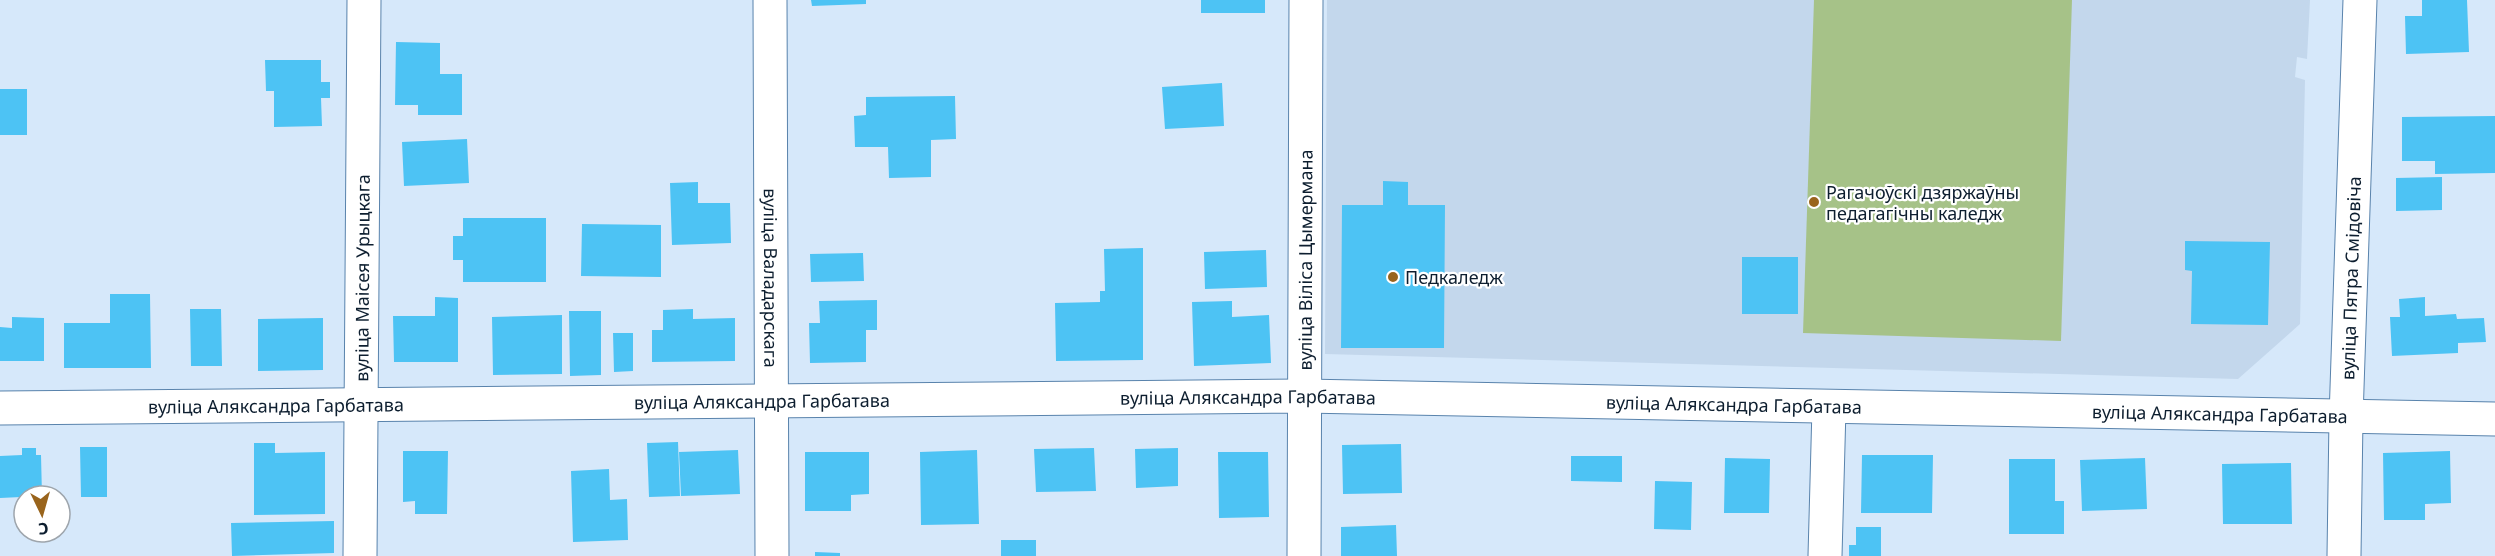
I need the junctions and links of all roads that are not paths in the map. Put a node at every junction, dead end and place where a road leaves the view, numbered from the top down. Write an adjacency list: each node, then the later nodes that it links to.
1 (364, 0): 7 (street, вуліца Маісея Урыцкага)
2 (770, 0): 6 (street, вуліца Валадарскага)
3 (1306, 0): 5 (street, вуліца Віліса Цымермана)
4 (2360, 0): 10 (street, вуліца Пятра Смідовіча)
5 (1304, 396): 6 (street, вуліца Аляксандра Гарбатава); 9 (street, вуліца Аляксандра Гарбатава); 14 (street, вуліца Віліса Цымермана)
6 (772, 400): 7 (street, вуліца Аляксандра Гарбатава); 13 (street, вуліца Валадарскага)
7 (360, 404): 8 (street, вуліца Аляксандра Гарбатава); 12 (street, вуліца Маісея Урыцкага)
8 (0, 408)
9 (1829, 408): 10 (street, вуліца Аляксандра Гарбатава); 15 (street)
10 (2346, 418): 11 (street, вуліца Аляксандра Гарбатава); 16 (street, вуліца Пятра Смідовіча)
11 (2495, 419)
12 (360, 556)
13 (772, 556)
14 (1304, 556)
15 (1825, 556)
16 (2344, 556)

